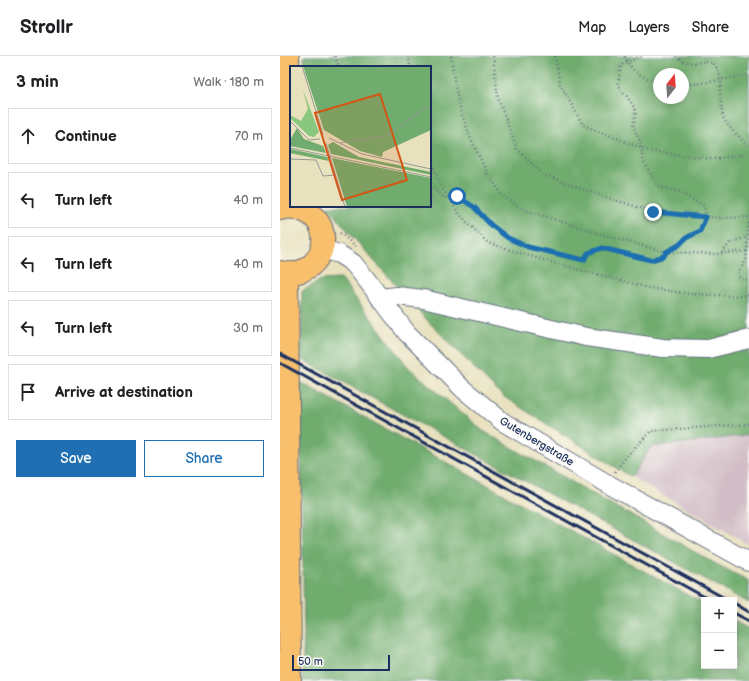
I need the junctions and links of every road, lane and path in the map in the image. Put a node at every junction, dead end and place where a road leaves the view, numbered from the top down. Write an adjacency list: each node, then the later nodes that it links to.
1 (288, 56): 23 (main road)
2 (335, 56): 11 (path)
3 (409, 56): 12 (path)
4 (451, 56): 30 (path)
5 (493, 56): 24 (path)
6 (556, 56): 18 (path)
7 (625, 56): 10 (path)
8 (641, 56): 10 (path)
9 (676, 56): 14 (path)
10 (627, 63): 15 (path); 18 (path)
11 (339, 66)
12 (410, 66)
13 (749, 75): 14 (path)
14 (722, 80): 16 (path); 17 (path)
15 (653, 81)
16 (689, 84)
17 (749, 147)
18 (640, 148): 19 (path); 24 (path)
19 (749, 154)
20 (431, 159): 22 (path)
21 (431, 187): 22 (path)
22 (449, 197): 30 (path); 34 (path)
23 (284, 208): 28 (main road)
24 (706, 217): 25 (path); 30 (path)
25 (749, 217)
26 (749, 223): 27 (path)
27 (748, 236): 29 (path); 31 (path)
28 (322, 248): 32 (main road); 35 (street, Gutenbergstraße)
29 (748, 251): 31 (path); 33 (path)
30 (666, 252): 31 (path)
31 (722, 253)
32 (284, 272): 39 (main road)
33 (749, 281)
34 (749, 294)
35 (380, 298): 36 (street); 38 (street, Gutenbergstraße)
36 (749, 340)
37 (749, 424): 38 (path)
38 (610, 475): 40 (street, Gutenbergstraße)
39 (284, 501): 41 (main road)
40 (749, 562)
41 (290, 681)

